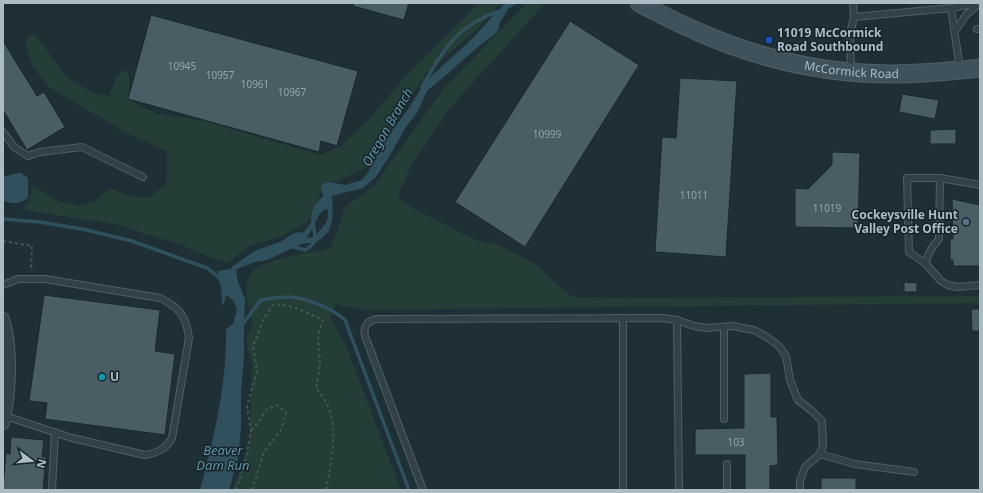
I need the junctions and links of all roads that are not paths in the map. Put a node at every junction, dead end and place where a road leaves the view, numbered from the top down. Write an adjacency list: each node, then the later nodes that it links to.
1 (639, 3): 9 (main road, McCormick Road)
2 (853, 3): 5 (lane)
3 (979, 3): 4 (lane); 6 (lane)
4 (951, 8): 5 (lane); 6 (lane)
5 (854, 16): 9 (lane)
6 (955, 31): 8 (lane)
7 (980, 68): 8 (main road, McCormick Road)
8 (960, 70): 9 (main road, McCormick Road)
9 (851, 72)
10 (3, 132): 11 (lane)
11 (143, 177)
12 (940, 178): 13 (lane); 14 (lane); 14 (lane)
13 (980, 185)
14 (925, 263): 16 (lane)
15 (3, 284): 23 (lane)
16 (980, 286)
17 (623, 318): 19 (lane); 28 (lane); 29 (lane)
18 (3, 319): 22 (street)
19 (678, 320): 20 (lane); 30 (lane)
20 (724, 327): 21 (lane); 24 (lane)
21 (724, 419)
22 (4, 420): 23 (lane)
23 (55, 432): 27 (lane)
24 (820, 454): 26 (lane); 32 (lane)
25 (727, 464): 31 (lane)
26 (914, 472)
27 (52, 490)
28 (422, 490)
29 (623, 490)
30 (679, 490)
31 (727, 490)
32 (800, 490)

